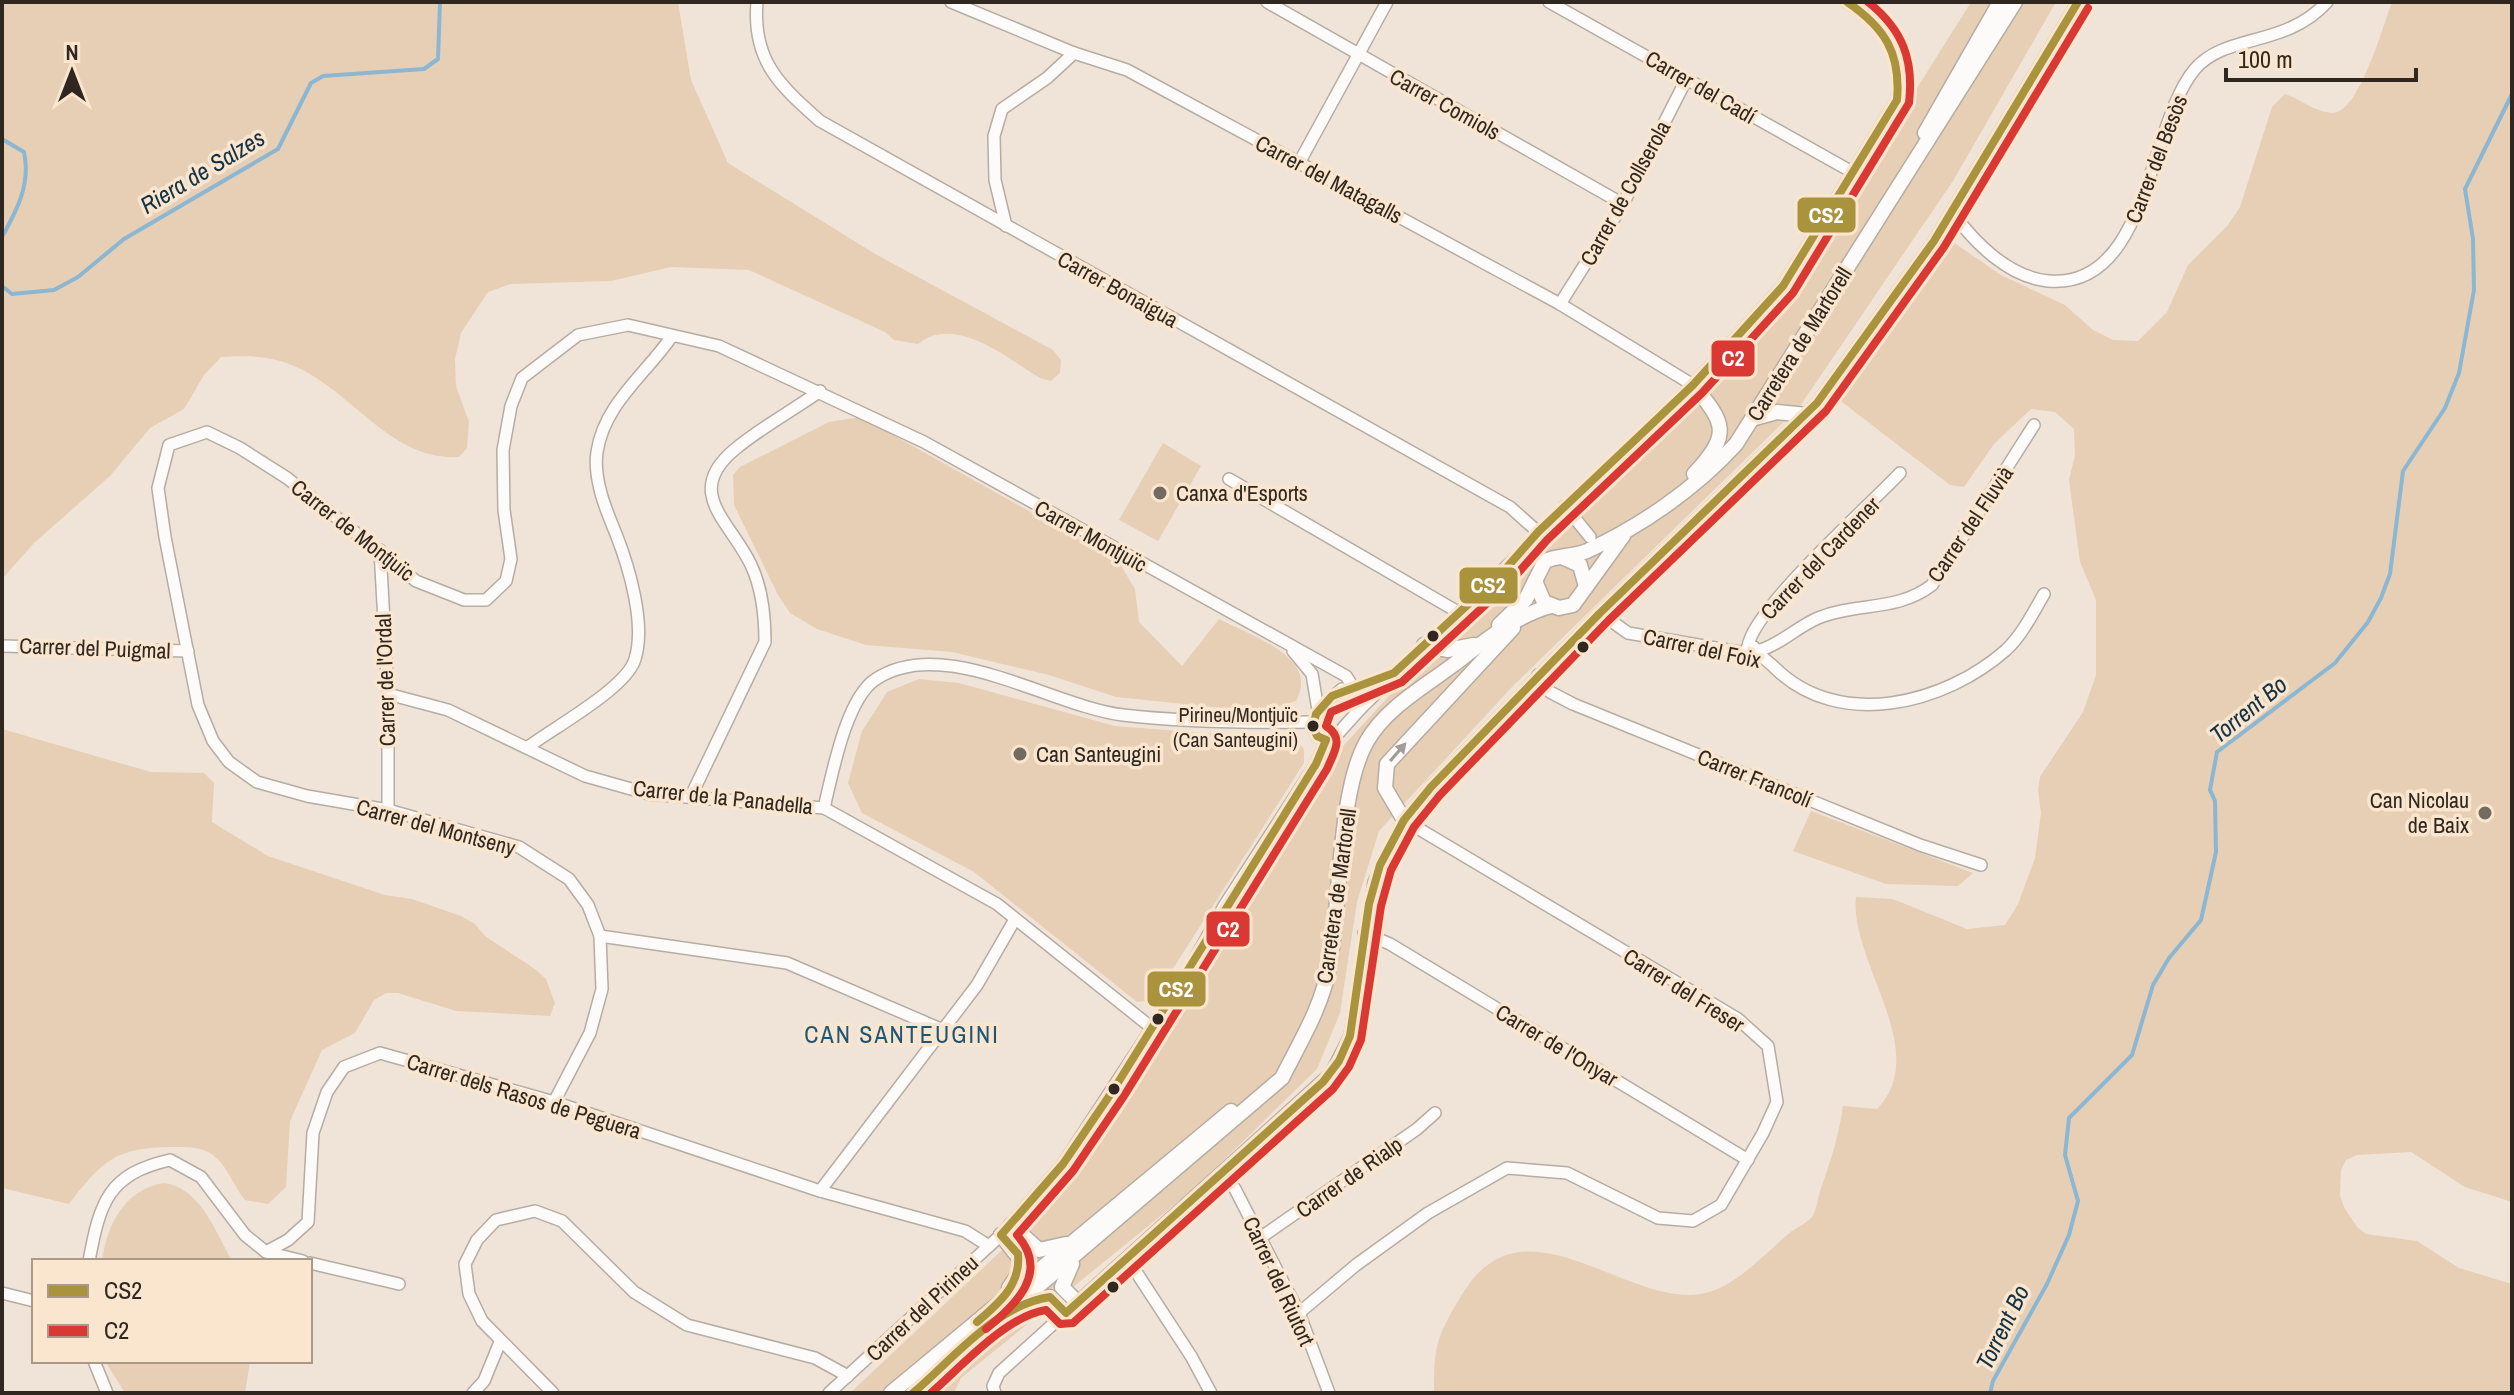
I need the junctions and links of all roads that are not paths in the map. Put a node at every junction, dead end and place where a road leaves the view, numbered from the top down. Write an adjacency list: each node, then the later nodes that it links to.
1 (757, 2): 20 (street, Carrer Bonaigua)
2 (951, 2): 12 (street, Carrer del Matagalls)
3 (1267, 2): 13 (street, Carrer Comiols)
4 (1387, 2): 13 (street)
5 (1549, 2): 14 (street, Carrer del Cadí)
6 (1847, 2): 11 (street)
7 (2000, 2): 17 (main road)
8 (2015, 2): 17 (main road, Carretera de Martorell)
9 (2078, 2): 19 (street)
10 (2327, 2): 19 (street, Carrer del Besòs)
11 (1858, 6): 16 (street, Carrer del Pirineu)
12 (1074, 53): 15 (street, Carrer del Matagalls); 20 (street)
13 (1360, 56): 15 (street); 18 (street, Carrer Comiols)
14 (1686, 80): 16 (street, Carrer del Cadí); 18 (street, Carrer de Collserola)
15 (1299, 163): 21 (street, Carrer del Matagalls)
16 (1854, 173): 23 (street, Carrer del Pirineu)
17 (1901, 180): 26 (main road, Carretera de Martorell)
18 (1623, 204): 21 (street, Carrer de Collserola)
19 (1952, 212): 25 (street)
20 (1006, 226): 32 (street, Carrer Bonaigua)
21 (1560, 304): 23 (street, Carrer del Matagalls)
22 (672, 336): 24 (street, Carrer de Montjuïc); 35 (street, Carrer de Montjuïc); 58 (street)
23 (1693, 385): 30 (main road); 31 (street, Carrer del Pirineu)
24 (820, 391): 44 (street, Carrer Montjuïc); 59 (street)
25 (1807, 415): 26 (main road); 42 (street)
26 (1755, 418): 30 (main road, Carretera de Martorell)
27 (2034, 425): 49 (street, Carrer del Fluvià)
28 (1900, 473): 49 (street, Carrer del Cardener)
29 (1229, 479): 41 (street)
30 (1670, 500): 33 (main road, Carretera de Martorell)
31 (1565, 506): 32 (street, Carrer del Pirineu); 34 (street)
32 (1538, 532): 41 (street, Carrer del Pirineu)
33 (1625, 533): 36 (main road); 38 (main road)
34 (1590, 537)
35 (380, 550): 48 (street, Carrer de Montjuïc); 53 (street, Carrer de l'Ordal)
36 (1562, 556): 37 (main road); 38 (main road)
37 (1535, 581): 40 (main road); 45 (main road)
38 (1586, 587): 40 (main road)
39 (2044, 594): 49 (street, Carrer del Foix)
40 (1551, 606): 43 (main road, Carretera de Martorell)
41 (1458, 612): 46 (street, Carrer del Pirineu)
42 (1600, 613): 49 (street, Carrer del Foix); 51 (street)
43 (1518, 622): 45 (main road, Carretera de Martorell); 62 (main road, one-way to 43)
44 (1284, 642): 52 (street, Carrer Montjuïc); 55 (street)
45 (1482, 643): 46 (main road); 69 (main road, Carretera de Martorell)
46 (1424, 645): 50 (street, Carrer del Pirineu)
47 (2, 646): 48 (street, Carrer del Puigmal)
48 (188, 651): 61 (street, Carrer del Montseny)
49 (1752, 651)
50 (1394, 673): 52 (street, Carrer del Pirineu); 54 (street, Carrer del Pirineu)
51 (1538, 675): 62 (street); 63 (street, Carrer Francolí)
52 (1352, 690): 54 (street); 55 (street, Carrer del Pirineu)
53 (388, 694): 58 (street, Carrer de la Panadella); 61 (street, Carrer de l'Ordal)
54 (1361, 708): 57 (street, Carrer del Pirineu)
55 (1318, 710): 56 (street)
56 (1312, 722): 57 (street); 60 (street)
57 (1326, 740): 67 (street, Carrer del Pirineu)
58 (528, 747): 59 (street, Carrer de la Panadella)
59 (691, 796): 60 (street, Carrer de la Panadella)
60 (824, 808): 64 (street, Carrer de la Panadella)
61 (388, 810): 66 (street, Carrer del Montseny)
62 (1404, 820): 65 (street); 72 (street, Carrer del Freser)
63 (1981, 865)
64 (1014, 921): 67 (street, Carrer de la Panadella); 68 (street)
65 (1364, 933): 72 (street, Carrer de l'Onyar); 73 (street)
66 (600, 936): 68 (street); 70 (street, Carrer del Montseny)
67 (1152, 1028): 76 (street, Carrer del Pirineu)
68 (943, 1030): 74 (street)
69 (1294, 1055): 75 (main road); 81 (main road, Carretera de Martorell)
70 (554, 1102): 74 (street, Carrer dels Rasos de Peguera); 80 (street, Carrer dels Rasos de Peguera)
71 (1435, 1113): 77 (street, Carrer de Rialp)
72 (1748, 1160): 93 (street, Carrer del Freser)
73 (1223, 1173): 77 (street, Carrer del Riutort); 82 (street)
74 (820, 1191): 79 (street, Carrer dels Rasos de Peguera)
75 (1101, 1218): 78 (main road); 86 (main road)
76 (1006, 1230): 78 (main road); 79 (street, Carrer del Pirineu); 91 (main road)
77 (1260, 1238): 93 (street, Carrer del Riutort)
78 (1077, 1239): 91 (main road)
79 (989, 1246): 96 (street, Carrer del Pirineu)
80 (266, 1252): 83 (street); 84 (street)
81 (1076, 1256): 86 (main road, Carretera de Martorell); 88 (main road)
82 (1127, 1258): 92 (street); 104 (street)
83 (89, 1259)
84 (295, 1259)
85 (312, 1263): 87 (street)
86 (1046, 1280): 88 (main road); 91 (main road, Carretera de Martorell)
87 (399, 1284)
88 (1056, 1292): 91 (main road); 92 (main road)
89 (2, 1293): 90 (street)
90 (32, 1300)
91 (1007, 1305): 101 (main road); 102 (main road, Carretera de Martorell)
92 (1072, 1308): 103 (street)
93 (1299, 1313): 105 (street, Carrer del Riutort)
94 (500, 1342): 96 (street); 98 (street); 99 (street)
95 (95, 1363): 97 (street)
96 (848, 1376): 100 (street, Carrer del Pirineu)
97 (107, 1393)
98 (473, 1393)
99 (553, 1393)
100 (829, 1393)
101 (891, 1393)
102 (913, 1393)
103 (995, 1393)
104 (1211, 1393)
105 (1329, 1393)

